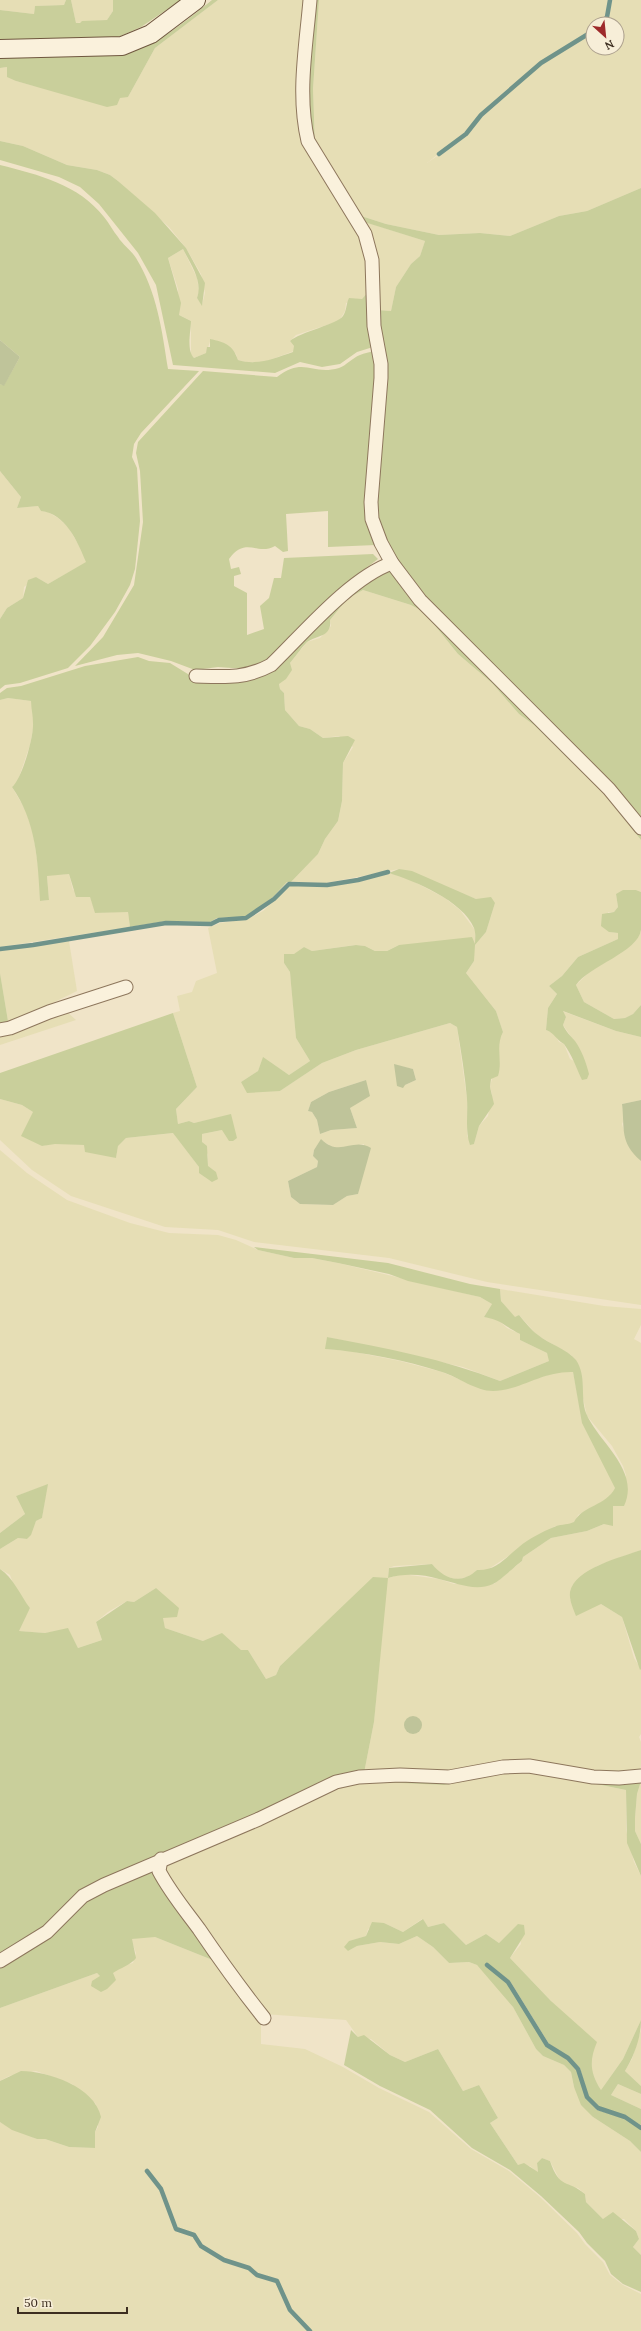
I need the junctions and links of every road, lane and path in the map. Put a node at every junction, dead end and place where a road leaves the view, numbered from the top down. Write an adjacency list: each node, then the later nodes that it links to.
1 (196, 0): 3 (main road)
2 (310, 0): 4 (street)
3 (0, 49)
4 (392, 562): 5 (street); 6 (street)
5 (196, 676)
6 (641, 828)
7 (126, 987): 8 (street)
8 (0, 1030)
9 (641, 1776): 10 (street)
10 (161, 1859): 11 (street); 12 (street)
11 (0, 1961)
12 (264, 2018)

